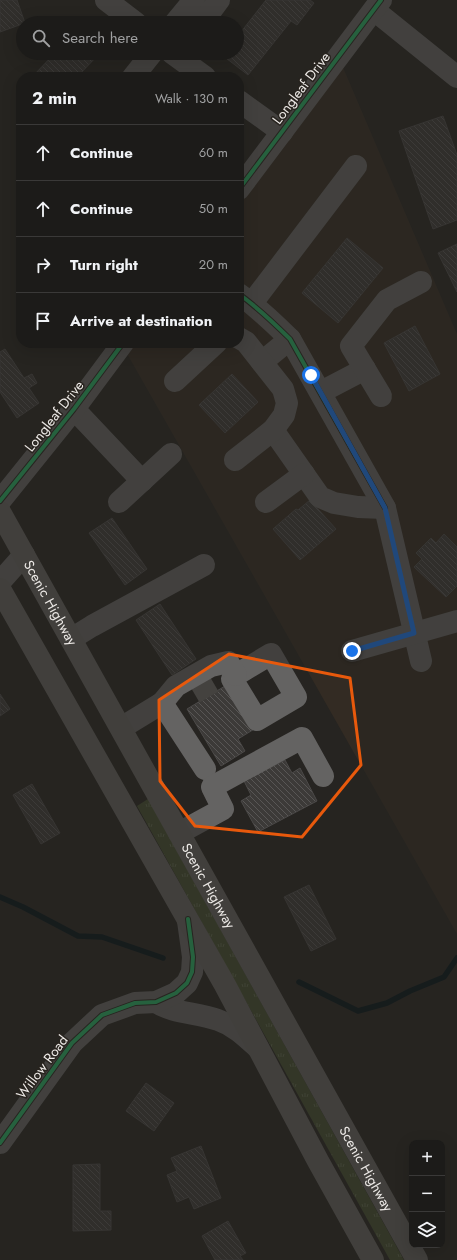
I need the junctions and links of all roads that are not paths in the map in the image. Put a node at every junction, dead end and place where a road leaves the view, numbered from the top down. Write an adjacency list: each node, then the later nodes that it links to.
1 (106, 0): 5 (street)
2 (194, 0): 6 (street)
3 (219, 0): 7 (street)
4 (377, 5): 12 (street); 14 (street, Longleaf Drive)
5 (127, 16)
6 (181, 16)
7 (207, 16)
8 (146, 60): 10 (street)
9 (178, 61): 11 (street)
10 (137, 72)
11 (197, 72)
12 (457, 77)
13 (244, 105): 14 (street, Longleaf Drive)
14 (282, 132): 16 (street, Longleaf Drive)
15 (356, 166): 18 (street)
16 (244, 182)
17 (421, 282): 24 (street)
18 (246, 299): 19 (street)
19 (290, 340): 23 (street); 26 (street)
20 (244, 341): 23 (street)
21 (119, 348): 28 (street, Longleaf Drive)
22 (211, 348): 25 (street)
23 (262, 362): 29 (street)
24 (365, 369): 26 (street); 27 (street)
25 (175, 381)
26 (321, 392): 37 (street)
27 (381, 396)
28 (74, 409): 33 (street); 34 (street, Longleaf Drive)
29 (273, 430): 31 (street); 32 (street)
30 (171, 454): 33 (street)
31 (235, 460)
32 (304, 474): 36 (street); 37 (street)
33 (142, 481): 35 (street)
34 (0, 500)
35 (119, 502)
36 (266, 502)
37 (385, 508): 44 (street)
38 (0, 512): 39 (highway, Scenic Highway)
39 (24, 554): 41 (street); 45 (highway, Scenic Highway)
40 (204, 565): 45 (street)
41 (0, 582)
42 (0, 589): 55 (highway)
43 (457, 621): 44 (street)
44 (414, 633): 46 (street); 47 (street)
45 (71, 639): 51 (highway, Scenic Highway)
46 (352, 651)
47 (421, 661)
48 (227, 672): 50 (street)
49 (194, 693): 50 (street)
50 (162, 703): 51 (street); 52 (street)
51 (121, 728): 54 (highway, Scenic Highway)
52 (205, 769)
53 (323, 776): 54 (street)
54 (179, 833): 60 (highway, Scenic Highway)
55 (188, 919): 56 (street); 57 (highway)
56 (156, 1002): 57 (street); 58 (street, Willow Road)
57 (260, 1050): 59 (highway)
58 (0, 1143)
59 (374, 1260)
60 (417, 1260)

